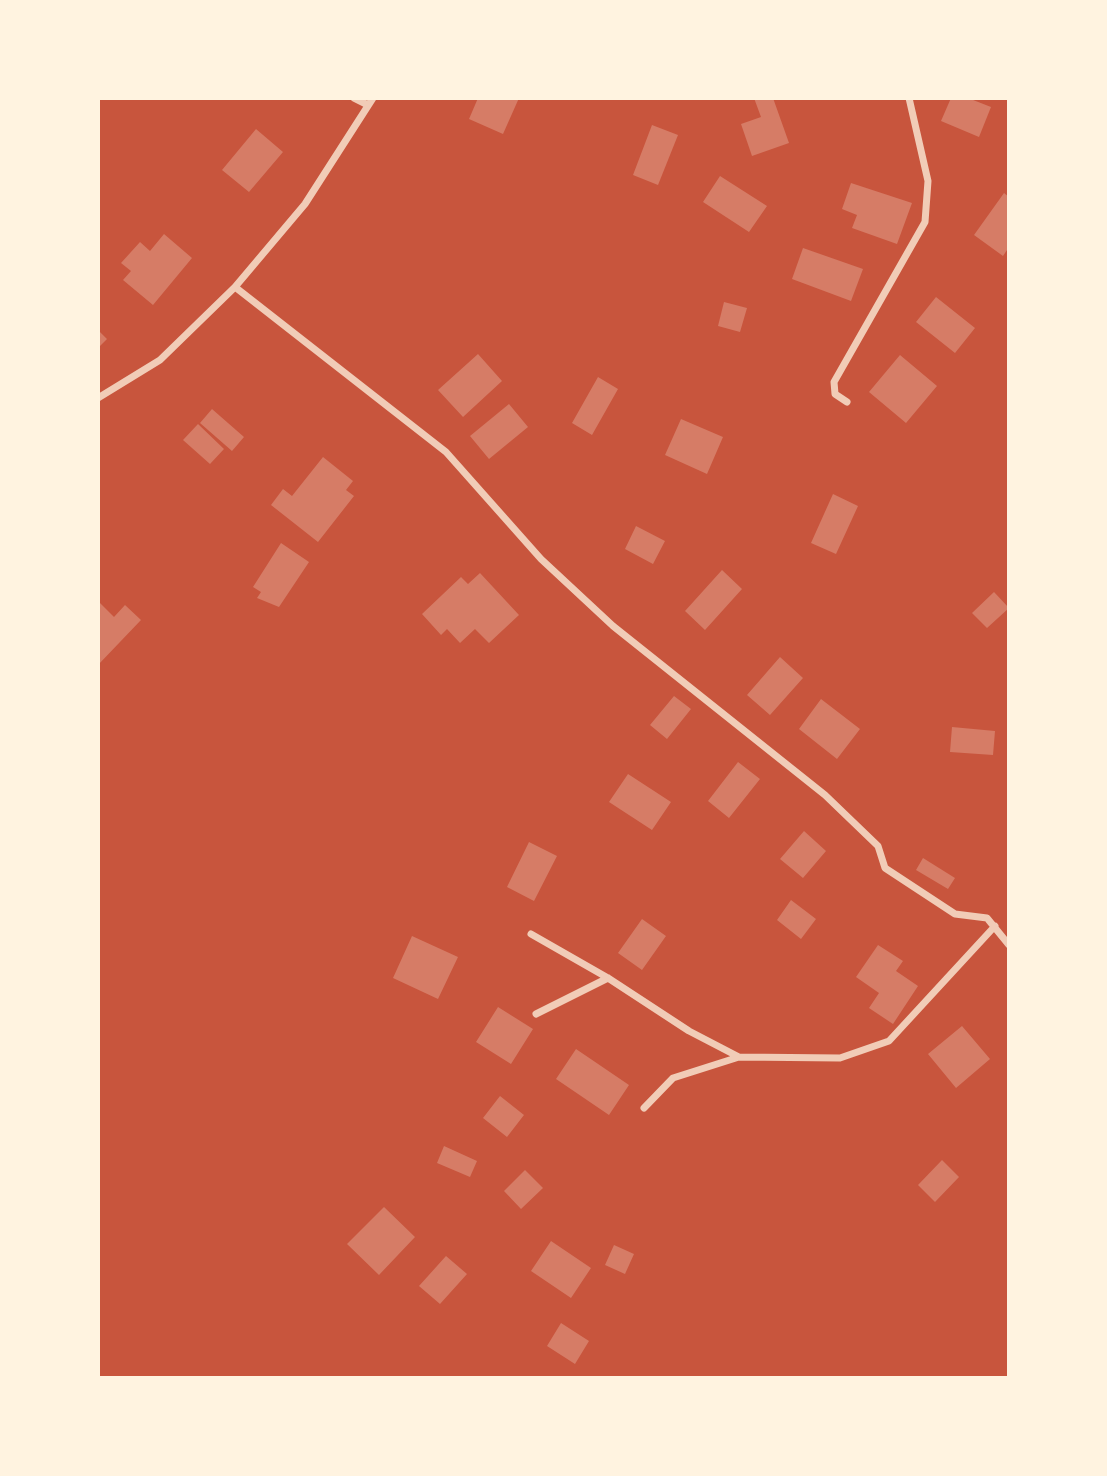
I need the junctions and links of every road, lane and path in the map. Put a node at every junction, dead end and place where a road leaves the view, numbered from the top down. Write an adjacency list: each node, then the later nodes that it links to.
1 (354, 98): 3 (street)
2 (909, 98): 6 (street)
3 (371, 102): 4 (street)
4 (235, 287): 5 (street); 7 (street)
5 (98, 398)
6 (847, 401)
7 (995, 926): 9 (street); 12 (street)
8 (531, 934): 10 (street)
9 (1009, 945)
10 (608, 978): 11 (street); 12 (street)
11 (536, 1014)
12 (738, 1057): 13 (street)
13 (643, 1108)

